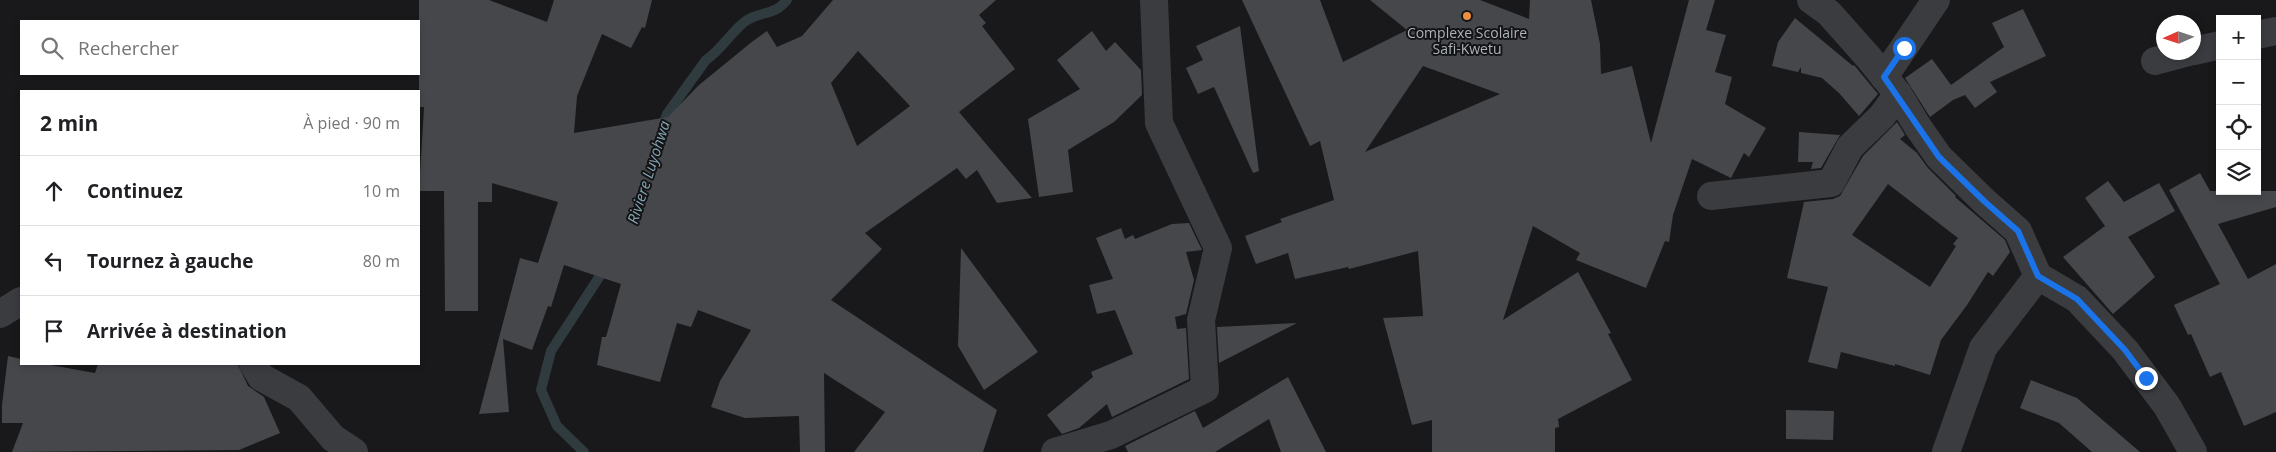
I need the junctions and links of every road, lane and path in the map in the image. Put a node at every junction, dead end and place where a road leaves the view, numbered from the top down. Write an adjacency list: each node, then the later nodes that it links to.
1 (1154, 0): 17 (street)
2 (1811, 0): 10 (street)
3 (1936, 0): 10 (street)
4 (2276, 31): 5 (street)
5 (2261, 34)
6 (2216, 46): 7 (street)
7 (2201, 49)
8 (2159, 60): 9 (street)
9 (2155, 61)
10 (1891, 86): 11 (street); 12 (street)
11 (1711, 196)
12 (2038, 276): 18 (street); 19 (street)
13 (20, 302): 14 (street)
14 (0, 314)
15 (254, 365): 16 (street)
16 (354, 452)
17 (1055, 452)
18 (1946, 452)
19 (2193, 452)

